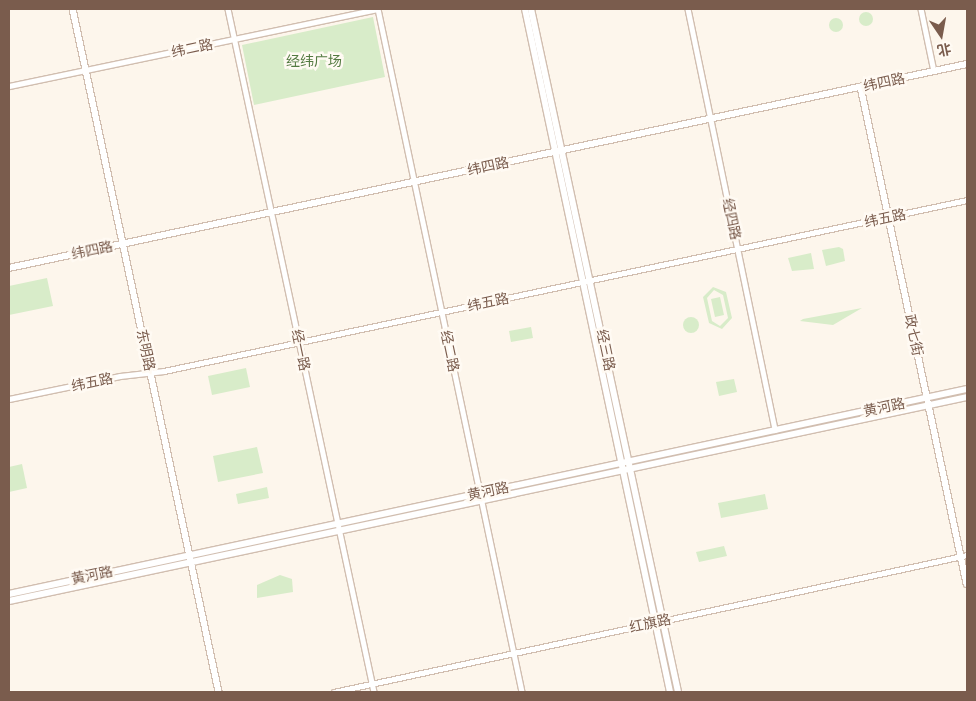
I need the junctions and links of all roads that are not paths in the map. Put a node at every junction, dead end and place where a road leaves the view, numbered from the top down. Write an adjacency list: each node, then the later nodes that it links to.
1 (73, 9): 10 (street, 东明路)
2 (228, 9): 8 (street, 经一路)
3 (377, 9): 8 (street, 纬二路); 16 (street, 经二路)
4 (526, 9): 15 (main road, 经三路)
5 (532, 9): 15 (main road, 经三路)
6 (688, 9): 14 (street, 经四路)
7 (921, 9): 11 (street)
8 (234, 39): 10 (street, 纬二路); 18 (street, 经一路)
9 (967, 64): 11 (street, 纬四路)
10 (86, 70): 12 (street, 纬二路); 20 (street, 东明路)
11 (934, 71): 13 (street, 纬四路)
12 (9, 86)
13 (861, 86): 14 (street, 纬四路); 19 (street, 政七街)
14 (711, 118): 15 (street, 纬四路); 21 (street, 经四路)
15 (559, 151): 16 (street, 纬四路); 23 (main road, 经三路); 24 (main road, 经三路)
16 (415, 182): 18 (street, 纬四路); 25 (street, 经二路)
17 (967, 200): 19 (street, 纬五路)
18 (271, 212): 20 (street, 纬四路); 26 (street, 经一路)
19 (889, 217): 21 (street, 纬五路); 31 (street, 政七街)
20 (123, 243): 22 (street, 纬四路); 27 (street, 东明路)
21 (738, 249): 23 (street, 纬五路); 32 (street, 经四路)
22 (9, 268)
23 (591, 281): 24 (street, 纬五路); 33 (main road, 经三路)
24 (584, 282): 25 (street, 纬五路); 34 (main road, 经三路)
25 (442, 312): 26 (street, 纬五路); 35 (street, 经二路)
26 (299, 342): 27 (street, 纬五路); 37 (street, 经一路)
27 (151, 373): 30 (street, 纬五路); 39 (street, 东明路)
28 (967, 389): 31 (main road, 黄河路)
29 (967, 397): 31 (main road, 黄河路)
30 (9, 399)
31 (928, 401): 32 (main road, 黄河路); 33 (main road, 黄河路); 38 (street, 政七街)
32 (775, 430): 33 (main road, 黄河路)
33 (630, 464): 34 (main road, 黄河路); 43 (main road, 经三路)
34 (622, 466): 35 (main road, 黄河路); 36 (main road, 黄河路); 44 (main road, 经三路)
35 (480, 493): 36 (street, 经二路); 37 (main road, 黄河路)
36 (482, 500): 37 (main road, 黄河路); 45 (street, 经二路)
37 (338, 527): 39 (main road, 黄河路); 46 (street, 经一路)
38 (964, 556): 40 (street, 政七街); 43 (street, 红旗路)
39 (190, 558): 41 (main road, 黄河路); 42 (main road, 黄河路); 47 (street, 东明路)
40 (967, 584)
41 (9, 594)
42 (9, 600)
43 (663, 620): 44 (street, 红旗路); 52 (main road, 经三路)
44 (655, 622): 45 (street, 红旗路); 51 (main road, 经三路)
45 (514, 653): 46 (street, 红旗路); 50 (street, 经二路)
46 (372, 684): 48 (street, 红旗路); 49 (street, 经一路)
47 (219, 692)
48 (334, 692)
49 (374, 692)
50 (522, 692)
51 (670, 692)
52 (678, 692)

